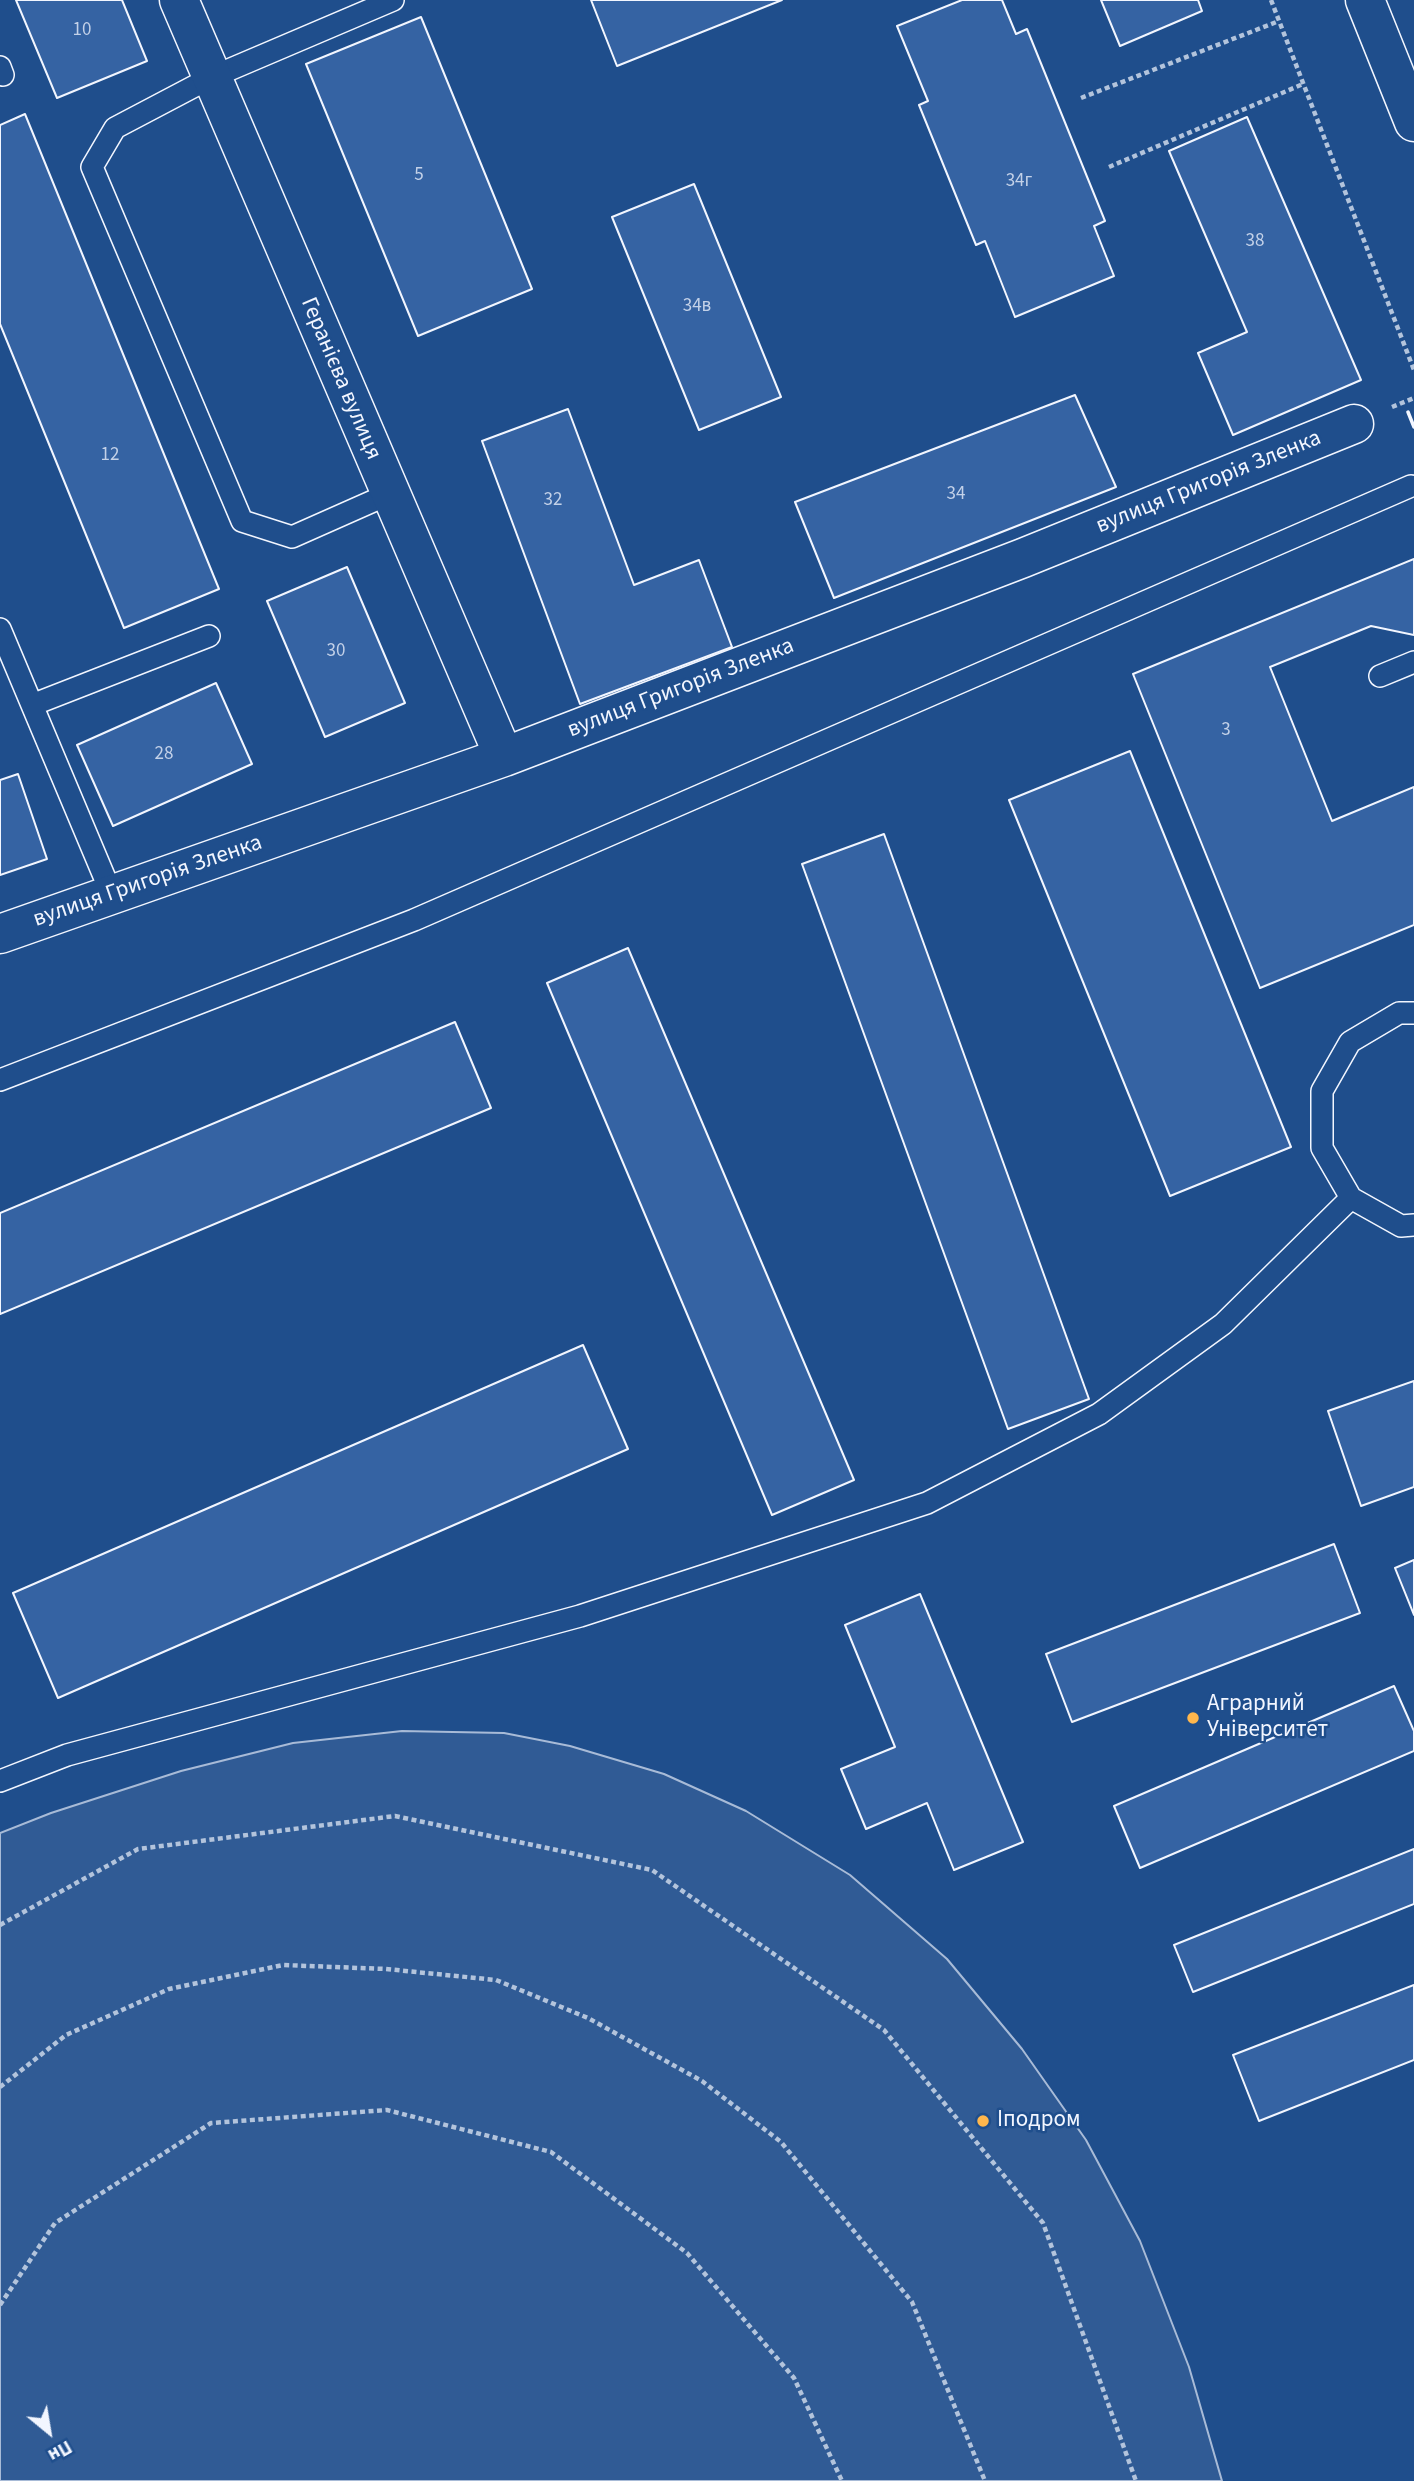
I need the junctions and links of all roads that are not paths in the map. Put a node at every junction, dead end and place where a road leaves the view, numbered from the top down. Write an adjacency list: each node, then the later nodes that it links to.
1 (179, 0): 4 (street, Геранієва вулиця)
2 (393, 0): 4 (lane)
3 (1365, 0): 5 (street)
4 (210, 78): 8 (street, Геранієва вулиця); 8 (lane)
5 (1414, 122)
6 (1354, 424): 14 (street, вулиця Григорія Зленка)
7 (1412, 486): 18 (lane)
8 (390, 494): 14 (street, Геранієва вулиця)
9 (0, 629): 13 (lane)
10 (209, 636): 13 (lane)
11 (1414, 662): 12 (lane)
12 (1380, 676)
13 (32, 705): 15 (lane)
14 (504, 757): 15 (street, вулиця Григорія Зленка)
15 (112, 895): 16 (street, вулиця Григорія Зленка)
16 (0, 934)
17 (1414, 1013): 19 (lane)
18 (0, 1080)
19 (1351, 1198): 20 (lane); 21 (lane)
20 (1414, 1225)
21 (0, 1781)

